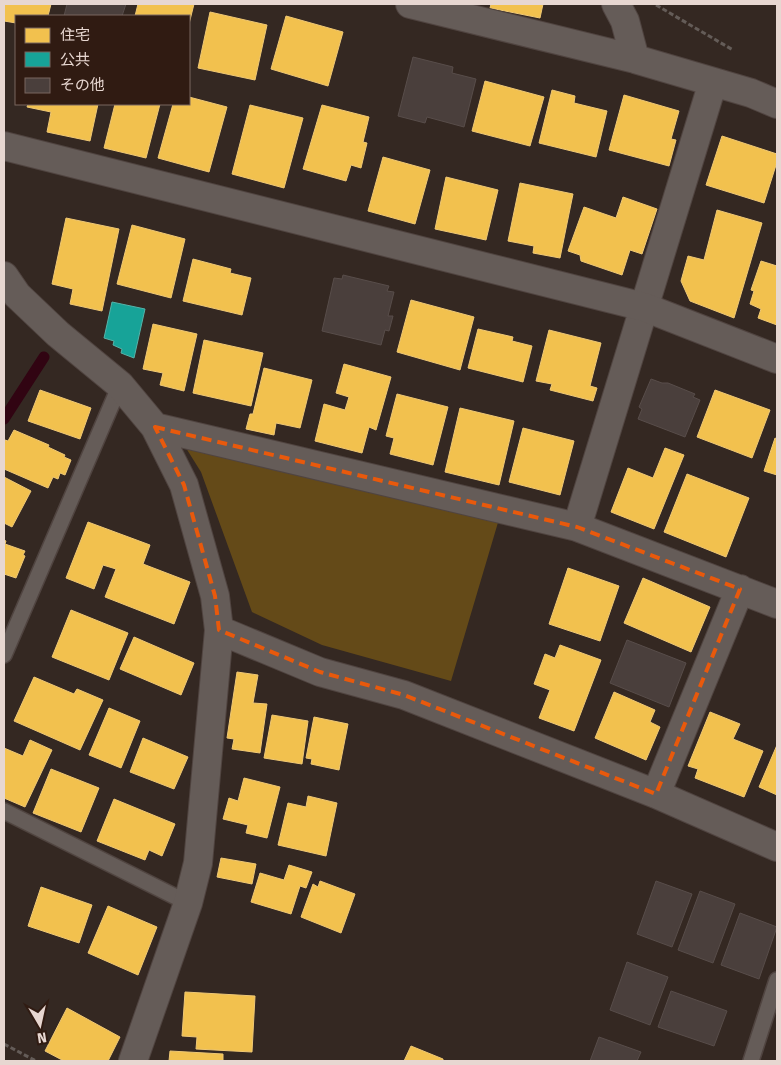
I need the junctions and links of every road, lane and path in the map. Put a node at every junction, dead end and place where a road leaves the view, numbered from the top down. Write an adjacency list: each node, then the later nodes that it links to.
1 (410, 4): 5 (street)
2 (616, 4): 5 (street)
3 (660, 4): 4 (path)
4 (734, 50)
5 (635, 59): 6 (street)
6 (713, 82): 7 (street); 10 (street)
7 (777, 104)
8 (4, 146): 10 (street)
9 (4, 276): 12 (street)
10 (644, 306): 11 (street); 14 (street)
11 (777, 359)
12 (120, 385): 13 (street); 18 (lane)
13 (155, 427): 14 (street); 17 (street)
14 (577, 527): 15 (street)
15 (740, 589): 16 (street); 19 (street)
16 (777, 604)
17 (219, 630): 19 (street); 22 (street)
18 (4, 655)
19 (656, 794): 21 (street)
20 (4, 811): 22 (lane)
21 (777, 846)
22 (188, 903): 26 (street)
23 (777, 980): 27 (lane)
24 (4, 1044): 25 (path)
25 (36, 1061)
26 (133, 1061)
27 (752, 1061)

